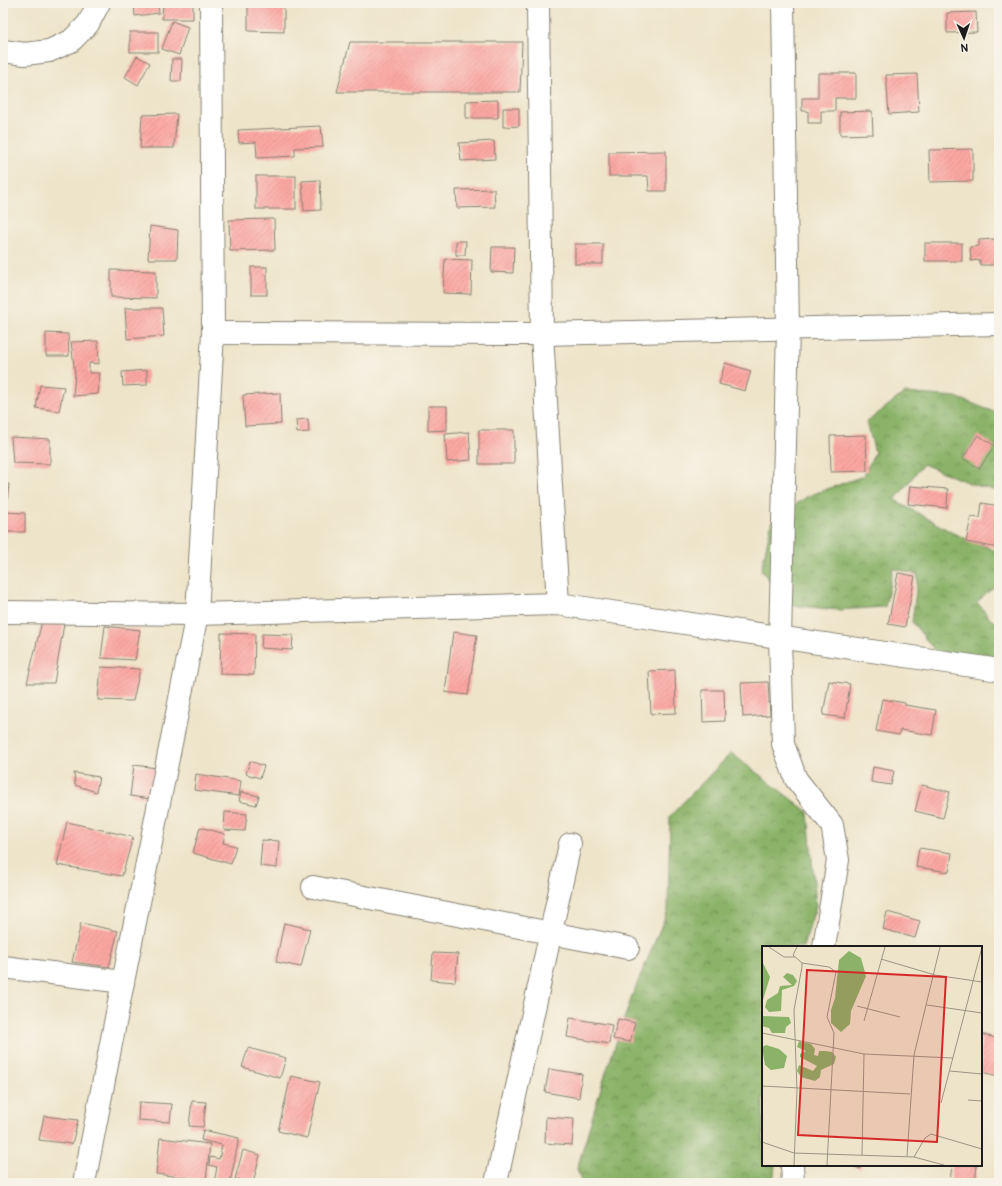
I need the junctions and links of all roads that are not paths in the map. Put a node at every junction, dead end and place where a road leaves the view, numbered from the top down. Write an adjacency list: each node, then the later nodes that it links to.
1 (99, 3): 5 (street)
2 (211, 3): 8 (street)
3 (538, 3): 9 (street)
4 (783, 3): 7 (street)
5 (3, 51)
6 (999, 324): 7 (street)
7 (788, 329): 9 (street); 13 (street)
8 (213, 333): 9 (street); 12 (street)
9 (542, 334): 10 (street)
10 (558, 604): 12 (street); 13 (street)
11 (3, 612): 12 (street)
12 (197, 614): 21 (street)
13 (780, 638): 14 (street); 18 (street)
14 (999, 670)
15 (570, 844): 17 (street)
16 (313, 887): 17 (street)
17 (551, 933): 19 (street); 24 (street)
18 (824, 946)
19 (628, 948)
20 (3, 967): 21 (street)
21 (123, 982): 23 (street)
22 (792, 1166): 25 (street)
23 (84, 1183)
24 (496, 1183)
25 (793, 1183)

